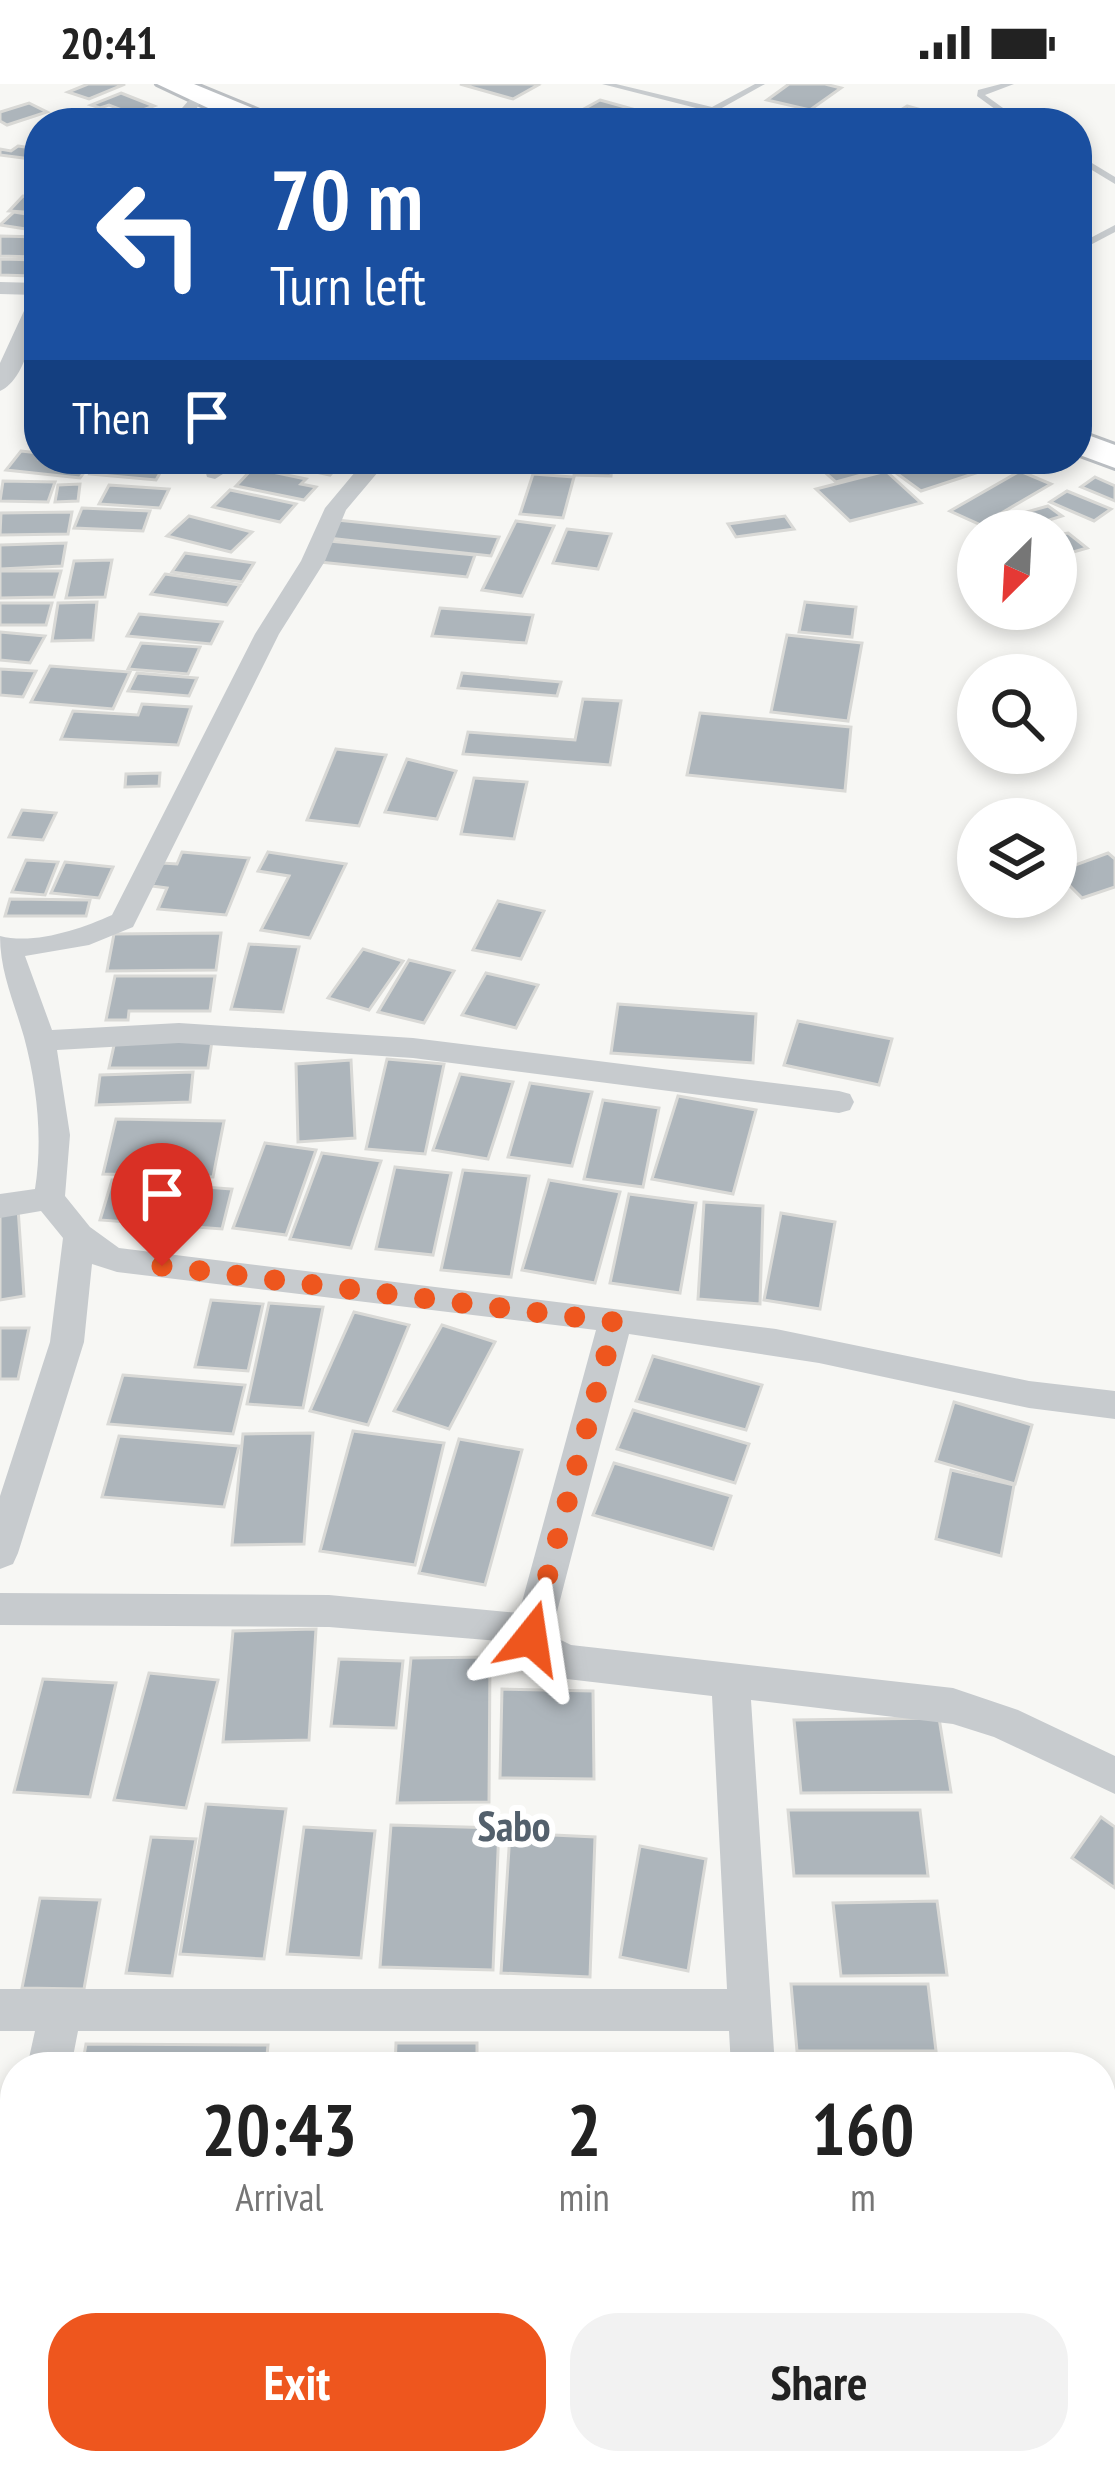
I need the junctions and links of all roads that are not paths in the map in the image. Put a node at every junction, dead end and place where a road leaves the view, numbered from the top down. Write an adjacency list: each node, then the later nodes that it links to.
1 (607, 84): 7 (lane)
2 (761, 84): 8 (lane)
3 (1010, 84): 9 (lane)
4 (192, 88): 5 (main road); 6 (main road)
5 (233, 108)
6 (255, 108)
7 (705, 108)
8 (717, 108)
9 (998, 108)
10 (24, 333): 11 (street)
11 (0, 385)
12 (366, 474): 13 (street)
13 (3, 948): 14 (street)
14 (39, 1041): 15 (street); 16 (street)
15 (839, 1102)
16 (50, 1198): 17 (street); 18 (street)
17 (0, 1206)
18 (79, 1236): 19 (street); 21 (street)
19 (615, 1322): 20 (street); 23 (street)
20 (1115, 1405)
21 (0, 1553)
22 (0, 1609): 23 (street)
23 (531, 1638): 24 (street)
24 (731, 1682): 25 (street); 28 (street)
25 (1115, 1776)
26 (0, 2010): 27 (street)
27 (62, 2010): 28 (street); 29 (street)
28 (749, 2010): 30 (street)
29 (53, 2052)
30 (752, 2052)

